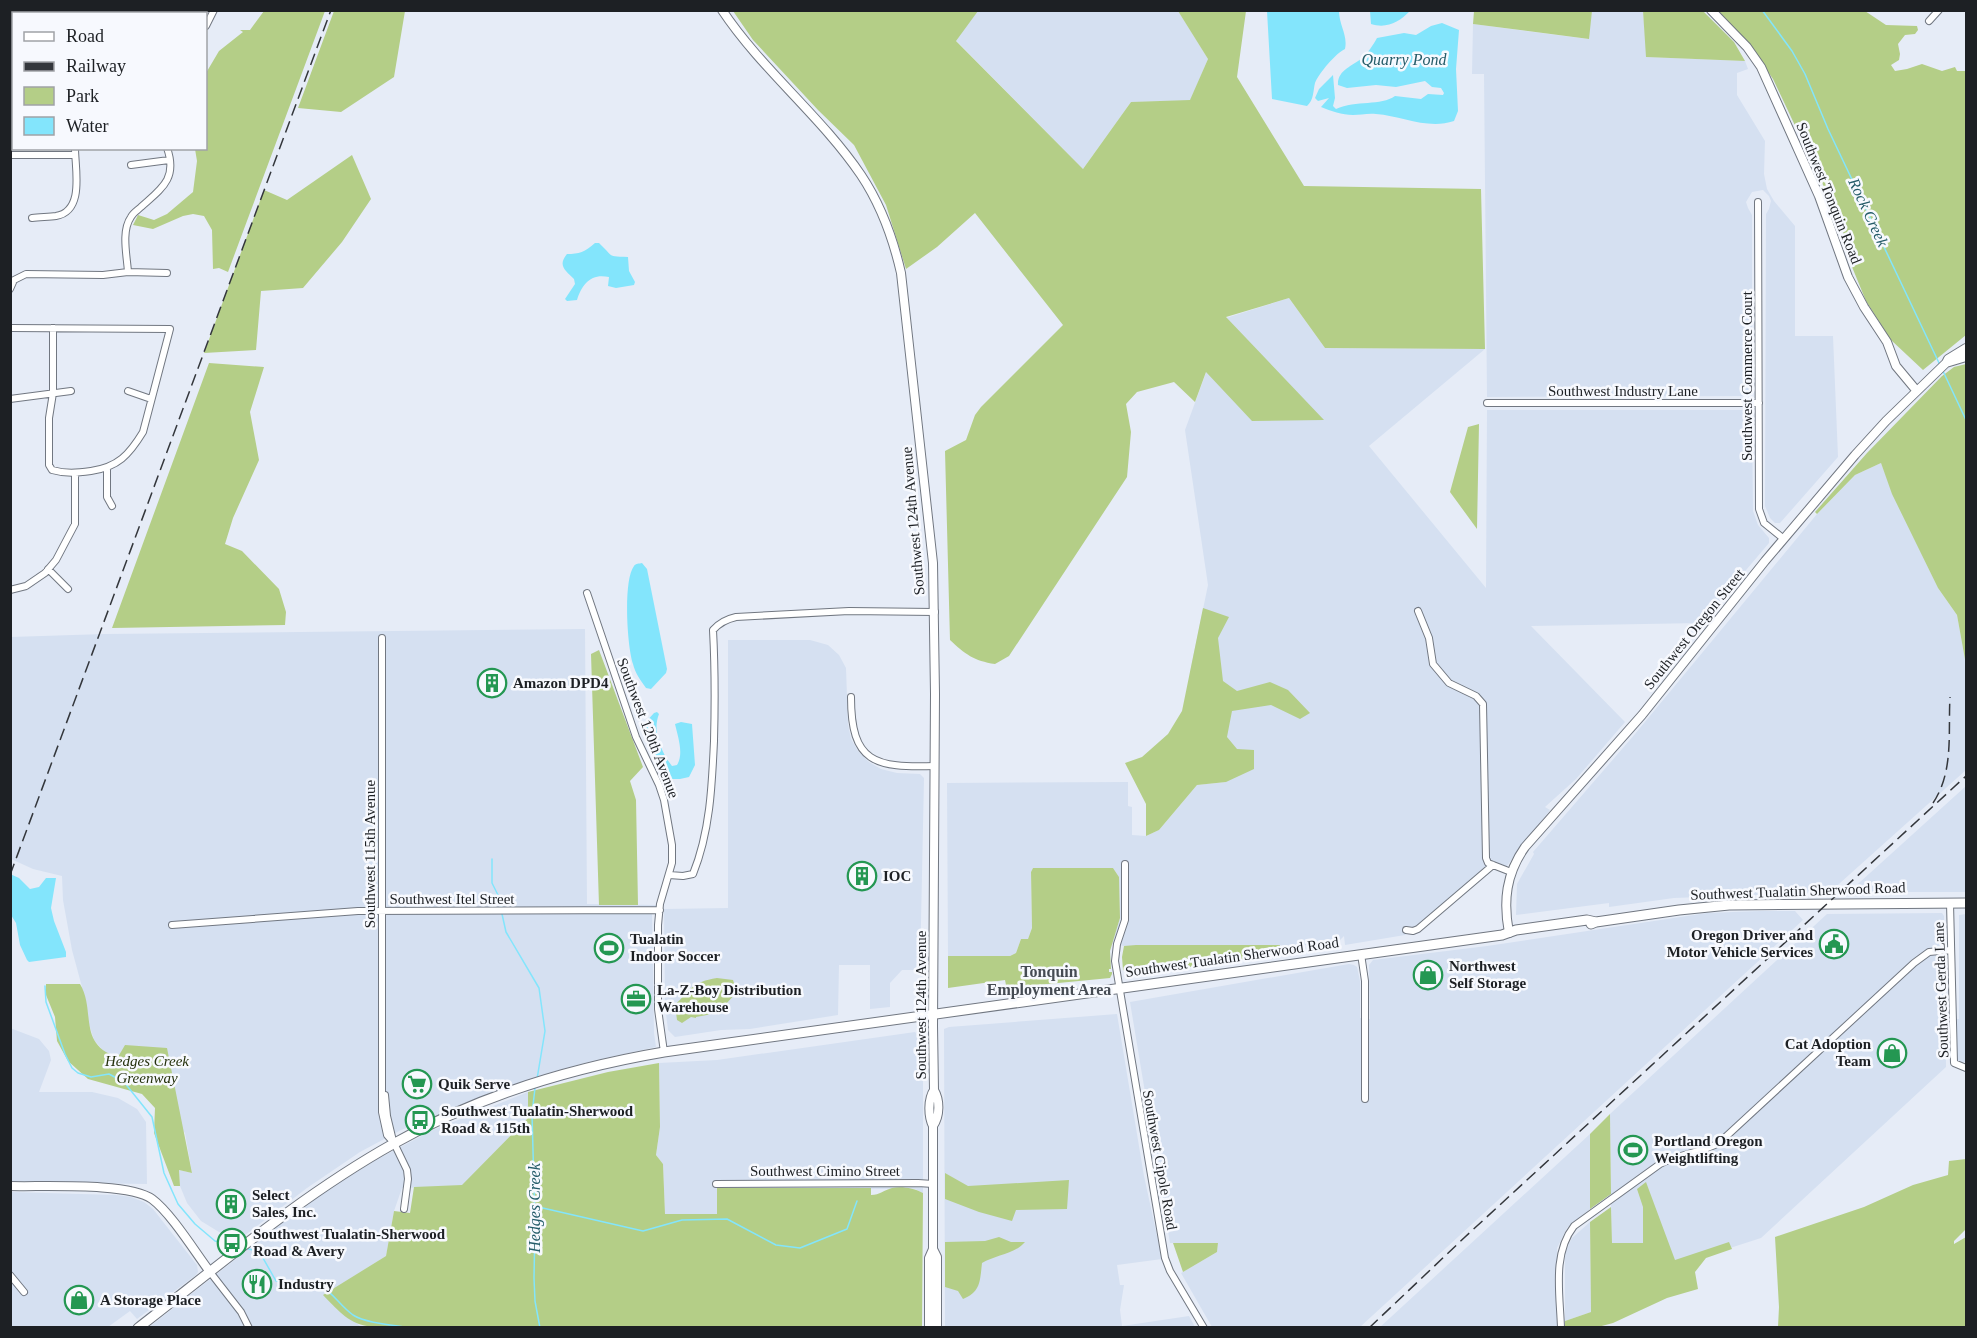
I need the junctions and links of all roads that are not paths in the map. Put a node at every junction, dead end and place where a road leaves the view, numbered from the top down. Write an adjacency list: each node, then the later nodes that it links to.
1 (214, 10): 6 (street)
2 (722, 10): 39 (main road, Southwest 124th Avenue)
3 (1711, 10): 22 (main road, Southwest Tonquin Road)
4 (1939, 10): 5 (street)
5 (1929, 21)
6 (207, 24)
7 (167, 150): 10 (street)
8 (75, 152): 9 (street); 13 (street)
9 (10, 155)
10 (170, 160): 11 (street); 14 (street)
11 (131, 165)
12 (1758, 202): 28 (street, Southwest Commerce Court)
13 (32, 218)
14 (128, 272): 15 (street); 16 (street)
15 (167, 273)
16 (11, 286)
17 (10, 328): 18 (street)
18 (53, 328): 25 (street); 27 (street)
19 (1966, 348): 21 (main road, Southwest Oregon Street)
20 (1966, 357): 21 (main road, Southwest Oregon Street)
21 (1946, 363): 22 (main road, Southwest Oregon Street)
22 (1916, 390): 33 (main road, Southwest Oregon Street)
23 (71, 391): 25 (street)
24 (128, 391): 27 (street)
25 (53, 393): 26 (street); 31 (street)
26 (10, 399)
27 (151, 399): 30 (street)
28 (1759, 403): 29 (street, Southwest Industry Lane); 33 (street, Southwest Commerce Court)
29 (1487, 404)
30 (107, 468): 31 (street); 32 (street)
31 (75, 474): 34 (street)
32 (112, 506)
33 (1784, 539): 45 (main road, Southwest Oregon Street)
34 (48, 570): 35 (street); 36 (street)
35 (68, 589)
36 (10, 590)
37 (587, 593): 46 (street, Southwest 120th Avenue)
38 (1418, 611): 44 (street)
39 (935, 612): 42 (main road, Southwest 124th Avenue); 46 (street)
40 (382, 638): 50 (street, Southwest 115th Avenue)
41 (851, 696): 42 (street)
42 (935, 766): 57 (main road, Southwest 124th Avenue)
43 (1125, 864): 56 (street, Southwest Cipole Road)
44 (1492, 865): 45 (street); 52 (street)
45 (1511, 872): 53 (main road, Southwest Oregon Street)
46 (669, 875): 49 (street, Southwest 120th Avenue)
47 (1950, 903): 48 (highway, Southwest Tualatin Sherwood Road); 53 (highway, Southwest Tualatin Sherwood Road); 54 (street, Southwest Gerda Lane)
48 (1966, 903)
49 (660, 910): 50 (street, Southwest Itel Street); 58 (street, Southwest 120th Avenue)
50 (382, 911): 51 (street, Southwest Itel Street); 61 (street, Southwest 115th Avenue)
51 (172, 925)
52 (1406, 930)
53 (1509, 933): 55 (highway, Southwest Tualatin Sherwood Road)
54 (1951, 950): 59 (street, Southwest Gerda Lane); 75 (street)
55 (1361, 954): 56 (highway, Southwest Tualatin Sherwood Road); 60 (street)
56 (1119, 988): 57 (highway, Southwest Tualatin Sherwood Road); 74 (street, Southwest Cipole Road)
57 (933, 1014): 58 (highway, Southwest Tualatin Sherwood Road); 63 (main road, Southwest 124th Avenue)
58 (664, 1052): 61 (highway, Southwest Tualatin Sherwood Road)
59 (1966, 1068)
60 (1365, 1099)
61 (394, 1143): 65 (street, Southwest 115th Avenue); 67 (highway, Southwest Tualatin Sherwood Road)
62 (716, 1184): 63 (street, Southwest Cimino Street)
63 (933, 1184): 66 (main road, Southwest 124th Avenue)
64 (10, 1186): 67 (main road)
65 (404, 1209)
66 (933, 1249): 72 (main road, Southwest 124th Avenue); 73 (main road, Southwest 124th Avenue)
67 (210, 1272): 70 (highway, Southwest Tualatin Sherwood Road); 71 (street)
68 (10, 1275): 69 (street)
69 (24, 1292)
70 (138, 1328)
71 (249, 1328)
72 (929, 1328)
73 (937, 1328)
74 (1204, 1328)
75 (1561, 1328)

